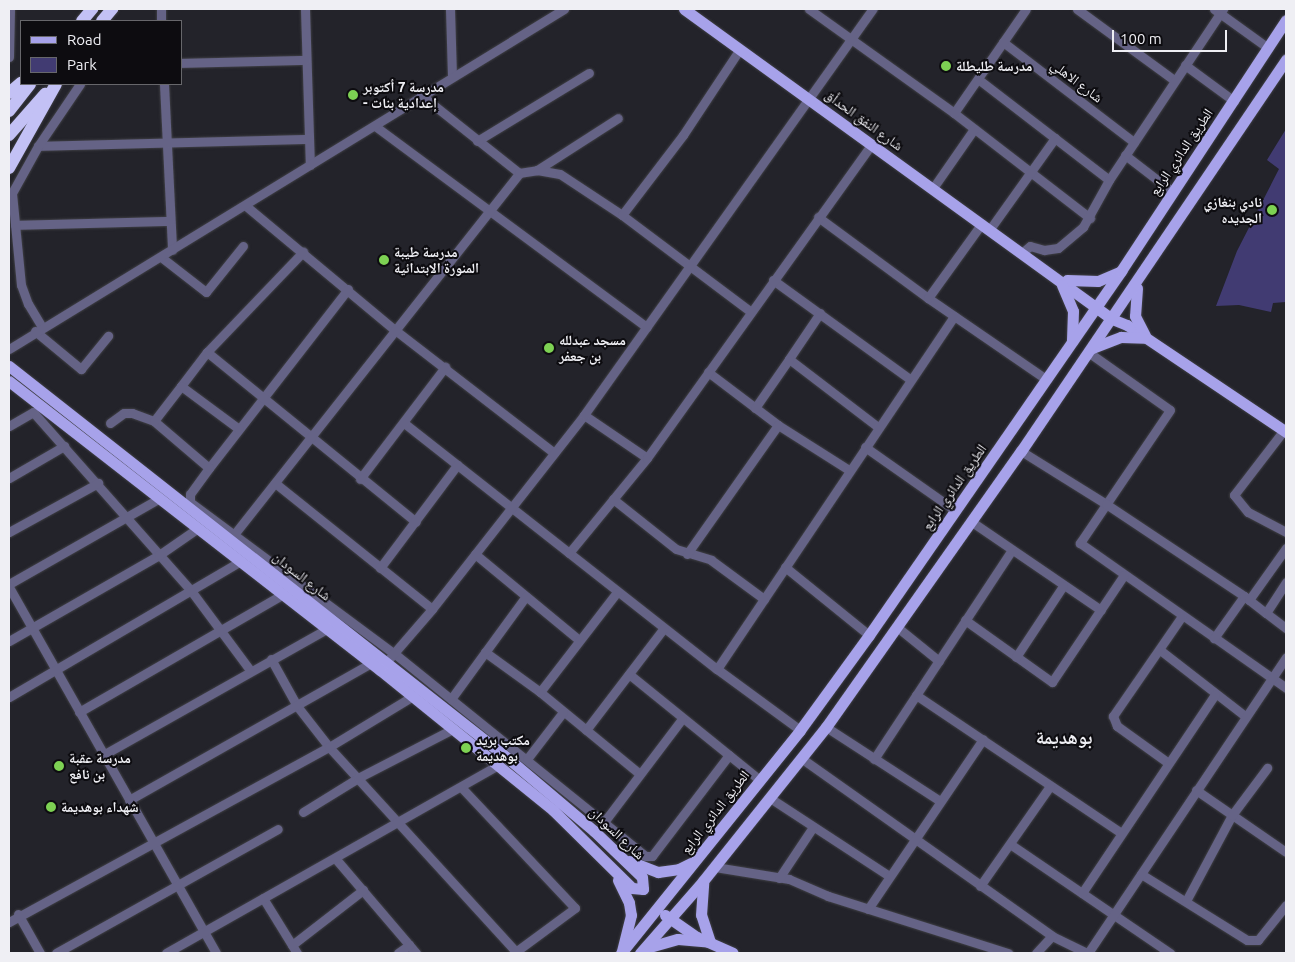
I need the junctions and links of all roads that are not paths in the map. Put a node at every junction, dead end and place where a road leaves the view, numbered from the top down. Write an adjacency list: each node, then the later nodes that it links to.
1 (10, 9): 20 (street)
2 (92, 9): 13 (highway)
3 (112, 9): 14 (highway)
4 (305, 9): 22 (street)
5 (450, 9): 26 (street)
6 (564, 9): 26 (street)
7 (684, 9): 18 (main road, شارع النفق الحدأق)
8 (809, 9): 16 (street)
9 (873, 9): 16 (street)
10 (1026, 9): 17 (street)
11 (1077, 9): 28 (street)
12 (1219, 10): 19 (street); 24 (street)
13 (83, 20)
14 (103, 20)
15 (1286, 20): 19 (main road, الطريق الدائري الرابع)
16 (852, 39): 37 (street); 40 (street)
17 (1003, 42): 27 (street); 48 (street, شارع الاهلي)
18 (740, 48): 37 (main road, شارع النفق الحدأق); 63 (street)
19 (1268, 48): 38 (main road, الطريق الدائري الرابع)
20 (9, 56)
21 (1286, 59): 76 (main road)
22 (306, 60): 23 (street); 46 (street)
23 (182, 63)
24 (1185, 64): 28 (street); 38 (street)
25 (589, 74): 47 (street)
26 (452, 76): 36 (street)
27 (978, 78): 40 (street); 45 (street)
28 (1174, 80): 48 (street)
29 (20, 84): 35 (highway)
30 (29, 85): 39 (highway)
31 (54, 85): 44 (highway)
32 (54, 85): 54 (highway)
33 (79, 85): 51 (street)
34 (164, 85): 49 (street)
35 (9, 92)
36 (421, 94): 42 (street); 47 (street)
37 (808, 98): 50 (main road, شارع النفق الحدأق); 74 (street)
38 (1234, 101): 60 (main road, الطريق الدائري الرابع)
39 (9, 111)
40 (954, 113): 43 (street)
41 (618, 118): 55 (street)
42 (374, 126): 53 (street); 62 (street)
43 (974, 129): 56 (street); 59 (street)
44 (9, 135)
45 (1055, 138): 56 (street); 58 (street)
46 (310, 139): 49 (street); 53 (street)
47 (477, 141): 57 (street)
48 (1134, 142): 52 (street)
49 (166, 143): 51 (street); 66 (street)
50 (872, 144): 59 (main road, شارع النفق الحدأق); 64 (street)
51 (38, 146): 67 (street)
52 (1125, 155): 58 (street); 60 (street)
53 (310, 165): 61 (street)
54 (9, 168)
55 (537, 170): 57 (street); 63 (street)
56 (1031, 171): 65 (street); 68 (street)
57 (519, 173): 62 (street)
58 (1109, 180): 65 (street)
59 (933, 188): 68 (main road, شارع النفق الحدأق)
60 (1172, 192): 75 (main road, الطريق الدائري الرابع)
61 (246, 206): 70 (street); 71 (street)
62 (486, 210): 86 (street); 88 (street)
63 (622, 215): 74 (street)
64 (818, 217): 77 (street); 80 (street)
65 (1090, 218): 72 (street)
66 (170, 221): 67 (street); 70 (street)
67 (14, 225): 87 (street)
68 (986, 226): 72 (main road, شارع النفق الحدأق); 80 (street)
69 (243, 246): 73 (street)
70 (172, 250): 73 (street)
71 (303, 252): 79 (street); 94 (street)
72 (1025, 254): 78 (main road, شارع النفق الحدأق)
73 (161, 256): 87 (street)
74 (692, 267): 82 (street); 86 (street)
75 (1121, 271): 78 (main road); 81 (main road, الطريق الدائري الرابع)
76 (1140, 278): 85 (main road); 90 (main road)
77 (773, 280): 82 (street); 83 (street)
78 (1063, 280): 81 (main road, شارع النفق الحدأق); 91 (main road)
79 (348, 288): 88 (street); 103 (street)
80 (928, 298): 84 (street)
81 (1097, 304): 85 (main road, شارع النفق الحدأق); 91 (main road, الطريق الدائري الرابع)
82 (750, 310): 98 (street)
83 (820, 313): 95 (street); 99 (street)
84 (954, 316): 99 (street); 100 (street)
85 (1114, 316): 90 (main road, شارع النفق الحدأق); 93 (main road)
86 (647, 326): 106 (street)
87 (38, 329): 89 (street); 92 (street)
88 (395, 330): 97 (street); 115 (street)
89 (108, 336)
90 (1146, 338): 93 (main road); 114 (main road, شارع النفق الحدأق)
91 (1071, 343): 100 (main road, الطريق الدائري الرابع)
92 (9, 349)
93 (1089, 350): 119 (main road); 131 (street)
94 (207, 352): 102 (street); 103 (street)
95 (788, 359): 105 (street); 112 (street)
96 (9, 366): 104 (main road)
97 (445, 367): 109 (street); 120 (street)
98 (708, 372): 105 (street); 121 (street)
99 (910, 379): 112 (street)
100 (1046, 379): 133 (main road, الطريق الدائري الرابع)
101 (9, 381): 104 (main road)
102 (182, 386): 107 (street); 113 (street)
103 (263, 397): 113 (street); 115 (street)
104 (44, 399): 116 (main road, شارع السودان)
105 (755, 408): 110 (street)
106 (584, 415): 120 (street); 121 (street)
107 (154, 421): 108 (street); 123 (street)
108 (110, 423)
109 (404, 423): 122 (street); 126 (street)
110 (778, 424): 124 (street); 145 (street)
111 (9, 426): 117 (street)
112 (878, 427): 118 (street)
113 (239, 429): 123 (street)
114 (1285, 431): 139 (street)
115 (311, 439): 126 (street); 128 (street)
116 (98, 442): 129 (main road, شارع السودان); 140 (main road, شارع السودان)
117 (64, 446): 125 (street); 127 (street)
118 (865, 447): 124 (street); 133 (street)
119 (1022, 452): 131 (street); 136 (main road)
120 (554, 453): 132 (street)
121 (647, 458): 130 (street)
122 (457, 465): 132 (street); 135 (street)
123 (209, 468): 140 (street)
124 (849, 470): 148 (street)
125 (9, 478)
126 (360, 479): 135 (street)
127 (98, 483): 134 (street); 138 (street)
128 (275, 483): 140 (street); 149 (street)
129 (160, 498): 134 (street); 137 (main road, شارع السودان)
130 (613, 500): 143 (street); 145 (street)
131 (1106, 504): 151 (street); 160 (street)
132 (512, 508): 143 (street); 144 (street)
133 (956, 511): 150 (main road, الطريق الدائري الرابع)
134 (127, 517): 146 (street); 154 (street)
135 (416, 522): 149 (street)
136 (972, 522): 142 (street); 153 (main road)
137 (198, 528): 146 (street); 147 (main road, شارع السودان)
138 (9, 532)
139 (1286, 532)
140 (233, 536): 183 (main road, شارع السودان)
141 (1286, 548): 160 (street)
142 (1012, 550): 155 (street); 166 (street)
143 (569, 553): 157 (street)
144 (475, 554): 159 (street); 162 (street)
145 (687, 554): 161 (street)
146 (159, 555): 156 (street); 168 (street)
147 (241, 561): 156 (street); 158 (main road, شارع السودان)
148 (785, 567): 161 (street); 173 (street)
149 (380, 568): 162 (street)
150 (912, 573): 153 (main road); 173 (main road, الطريق الدائري الرابع)
151 (1124, 575): 163 (street); 165 (street)
152 (1286, 582): 164 (street)
153 (928, 584): 167 (main road)
154 (9, 585): 168 (street)
155 (1063, 586): 163 (street); 179 (street)
156 (192, 592): 171 (street); 186 (street)
157 (617, 592): 169 (street); 175 (street)
158 (283, 594): 171 (street); 172 (main road, شارع السودان)
159 (526, 596): 175 (street); 178 (street)
160 (1246, 598): 164 (street); 174 (street)
161 (764, 599): 184 (street)
162 (432, 609): 183 (street)
163 (1101, 610): 179 (street)
164 (1266, 613): 170 (street)
165 (1182, 616): 174 (street); 177 (street)
166 (965, 620): 179 (street); 182 (street)
167 (897, 627): 182 (street); 201 (main road)
168 (32, 628): 176 (street); 186 (street)
169 (664, 628): 184 (street); 187 (street)
170 (1286, 628)
171 (222, 629): 185 (street); 197 (street)
172 (327, 629): 181 (street); 183 (main road, شارع السودان)
173 (870, 635): 204 (main road, الطريق الدائري الرابع)
174 (1214, 638): 188 (street)
175 (579, 640): 190 (street)
176 (9, 641)
177 (1160, 650): 191 (street); 212 (street)
178 (485, 652): 190 (street); 195 (street)
179 (1016, 657)
180 (1286, 657): 188 (street)
181 (271, 659): 185 (street); 196 (street)
182 (939, 661): 192 (street)
183 (383, 662): 194 (main road, شارع السودان); 195 (street); 196 (street); 235 (main road, شارع السودان)
184 (717, 669): 204 (street)
185 (250, 670): 207 (street)
186 (57, 671): 193 (street); 197 (street)
187 (629, 674): 200 (street); 203 (street)
188 (1272, 678): 189 (street); 199 (street)
189 (1286, 688)
190 (540, 692): 198 (street)
191 (1216, 694): 199 (street); 212 (street)
192 (916, 695): 205 (street); 211 (street)
193 (9, 696)
194 (413, 696): 202 (main road, شارع السودان); 206 (street)
195 (451, 700): 210 (street)
196 (297, 706): 206 (street); 222 (street)
197 (79, 712): 207 (street)
198 (563, 712): 203 (street); 210 (street)
199 (1245, 716): 220 (street)
200 (682, 719): 208 (street); 215 (street)
201 (826, 727): 209 (main road); 211 (street)
202 (453, 729): 213 (main road, شارع السودان); 216 (street)
203 (586, 730): 215 (street)
204 (800, 730): 217 (main road, الطريق الدائري الرابع)
205 (983, 740): 218 (street); 223 (street)
206 (329, 747): 216 (street); 231 (street)
207 (103, 756): 222 (street)
208 (730, 756): 217 (street); 227 (street)
209 (802, 758): 221 (main road); 232 (street)
210 (527, 759): 227 (street)
211 (874, 759): 223 (street)
212 (1167, 762): 230 (street)
213 (498, 765): 219 (street); 238 (main road, شارع السودان)
214 (1267, 768): 225 (street)
215 (640, 774): 227 (street)
216 (358, 778): 224 (street); 226 (street)
217 (760, 780): 237 (main road, الطريق الدائري الرابع)
218 (1050, 786): 230 (street); 233 (street)
219 (462, 787): 226 (street); 270 (street)
220 (1196, 790): 225 (street); 240 (street)
221 (770, 798): 228 (street); 239 (main road)
222 (130, 800): 231 (street)
223 (940, 801): 232 (street)
224 (303, 812)
225 (1232, 815): 234 (street); 249 (street)
226 (397, 822): 236 (street); 270 (street)
227 (604, 822)
228 (813, 827): 241 (street); 242 (street)
229 (278, 829): 244 (street)
230 (1120, 832): 247 (street)
231 (154, 840): 244 (street); 253 (street)
232 (914, 840): 241 (street); 245 (street)
233 (1010, 844): 245 (street); 247 (street)
234 (1286, 852)
235 (620, 856): 237 (main road); 238 (main road, شارع السودان)
236 (335, 858): 246 (street); 248 (street)
237 (695, 861): 252 (main road, الطريق الدائري الرابع)
238 (610, 865): 271 (main road)
239 (715, 867): 242 (street); 243 (main road)
240 (1141, 874): 249 (street); 254 (street)
241 (889, 876): 251 (street)
242 (779, 878): 251 (street)
243 (703, 881): 255 (main road); 259 (main road)
244 (178, 884): 257 (street); 265 (street)
245 (980, 886): 258 (street)
246 (362, 890): 260 (street); 261 (street)
247 (1082, 893): 254 (street)
248 (263, 898): 257 (street); 261 (street)
249 (1186, 901): 250 (street)
250 (1286, 904)
251 (868, 909): 272 (street)
252 (658, 910): 255 (main road); 271 (main road, الطريق الدائري الرابع)
253 (18, 914): 256 (street); 264 (street)
254 (1113, 916): 274 (street); 275 (street)
255 (670, 919): 259 (main road); 262 (main road)
256 (9, 922)
257 (204, 931): 266 (street); 267 (street)
258 (1052, 936): 273 (street); 274 (street)
259 (710, 942): 262 (main road); 263 (main road)
260 (409, 945): 268 (street); 269 (street)
261 (294, 949)
262 (642, 951)
263 (727, 952)
264 (40, 953)
265 (56, 953)
266 (166, 953)
267 (216, 953)
268 (398, 953)
269 (416, 953)
270 (515, 953)
271 (621, 953)
272 (1008, 953)
273 (1036, 953)
274 (1087, 953)
275 (1170, 953)

